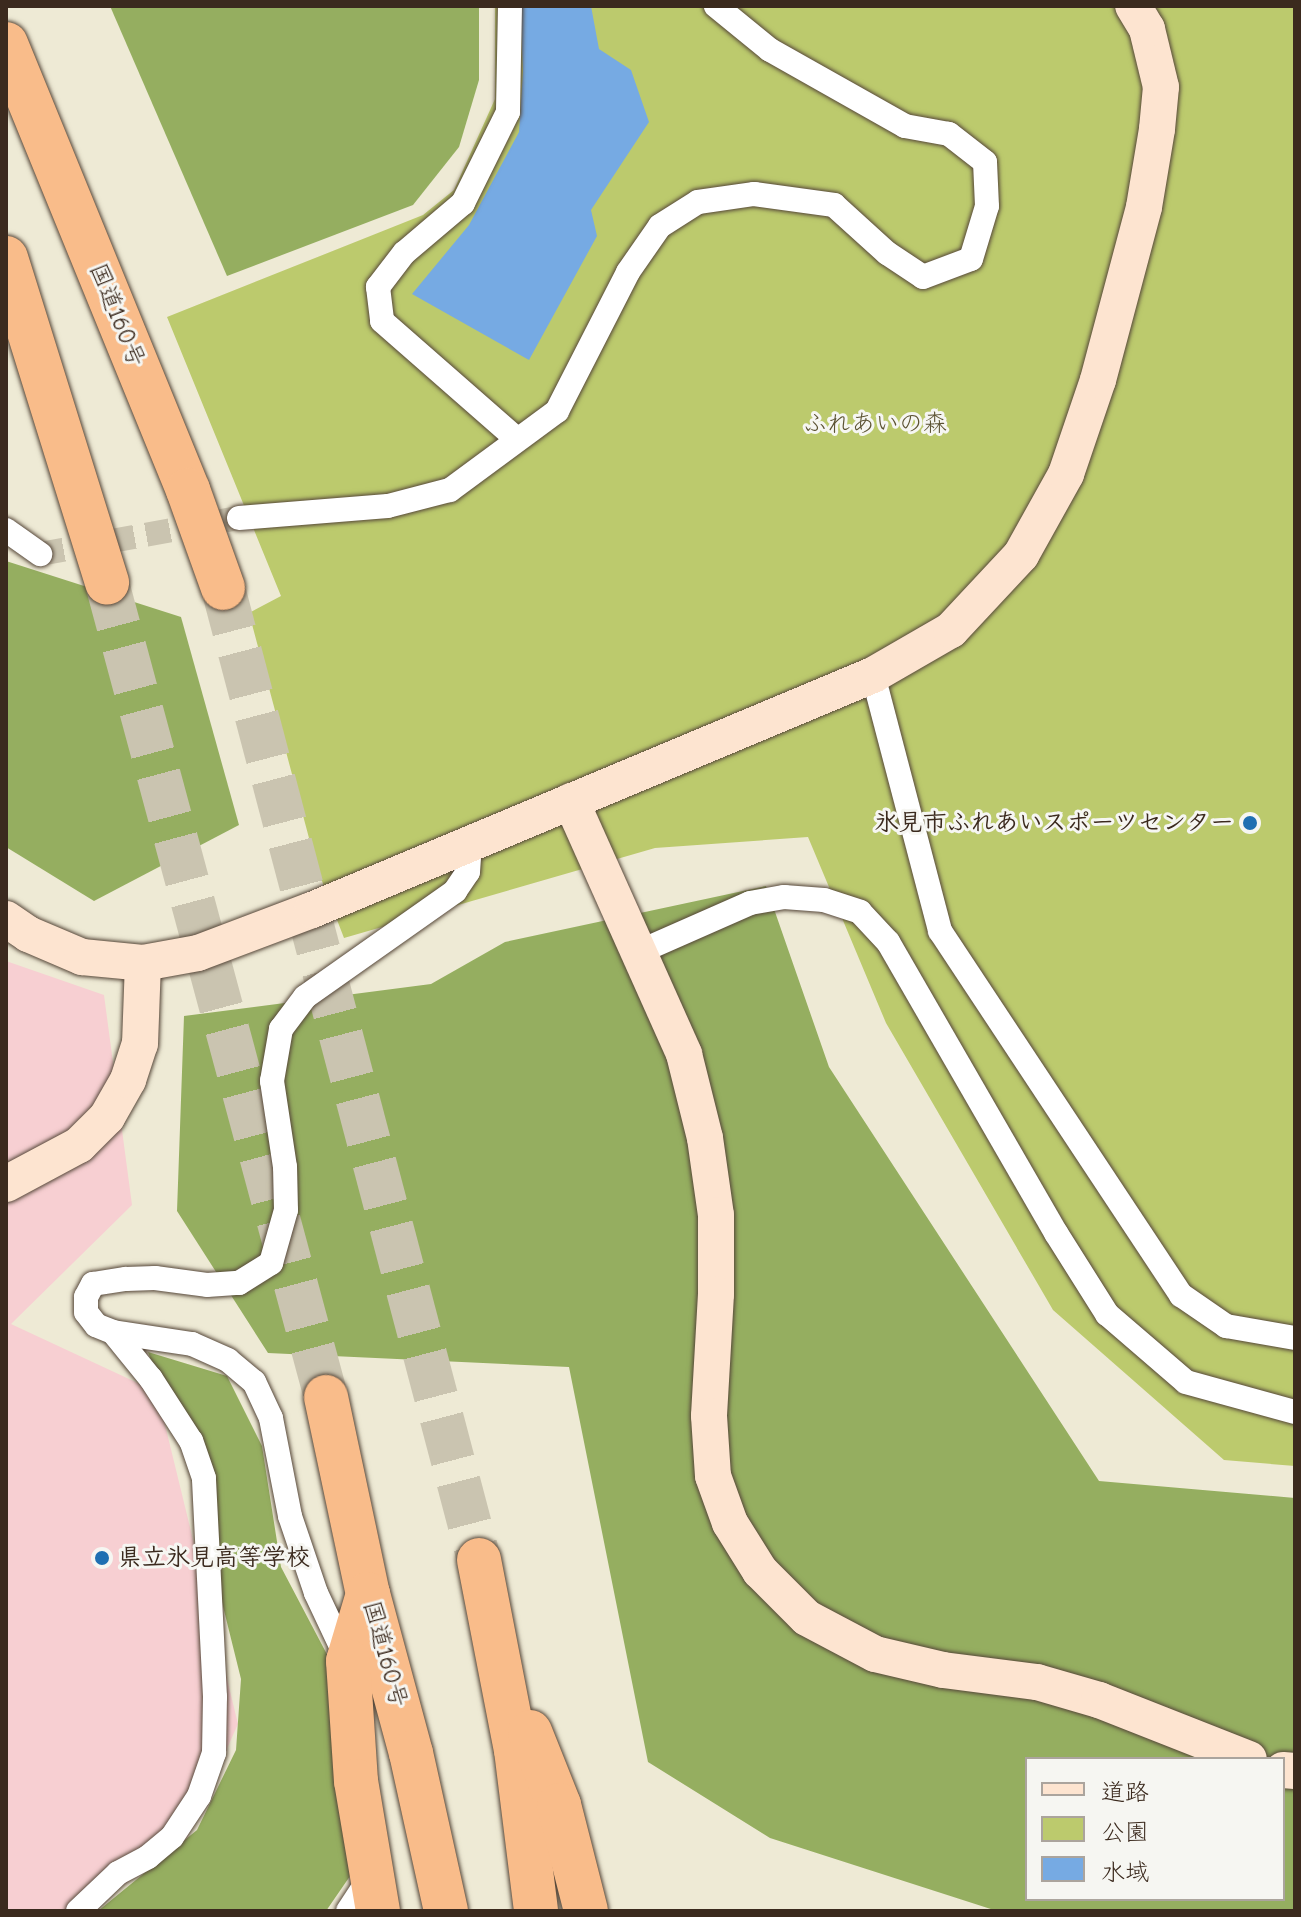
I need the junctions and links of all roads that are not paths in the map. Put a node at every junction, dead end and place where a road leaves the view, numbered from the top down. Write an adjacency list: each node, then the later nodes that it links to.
1 (510, 6): 6 (street)
2 (716, 6): 6 (street)
3 (1133, 6): 12 (street)
4 (6, 44): 11 (highway, 国道160号)
5 (6, 258): 10 (highway)
6 (517, 439): 7 (street)
7 (239, 518)
8 (6, 530): 9 (street)
9 (40, 554)
10 (107, 583)
11 (223, 588)
12 (873, 675): 13 (street); 20 (street)
13 (571, 801): 14 (street); 16 (street)
14 (470, 842): 17 (street); 19 (street)
15 (6, 919): 17 (street)
16 (639, 952): 22 (street); 27 (street)
17 (143, 963): 18 (street)
18 (6, 1184)
19 (113, 1332): 26 (street); 29 (street)
20 (1295, 1338)
21 (326, 1397): 24 (highway, 国道160号)
22 (1295, 1412)
23 (479, 1560): 25 (highway)
24 (368, 1594): 26 (highway); 31 (highway, 国道160号)
25 (497, 1648): 32 (highway); 33 (highway)
26 (348, 1661): 28 (highway)
27 (1244, 1757)
28 (375, 1893): 30 (street)
29 (78, 1911)
30 (348, 1911)
31 (446, 1911)
32 (536, 1911)
33 (586, 1911)

